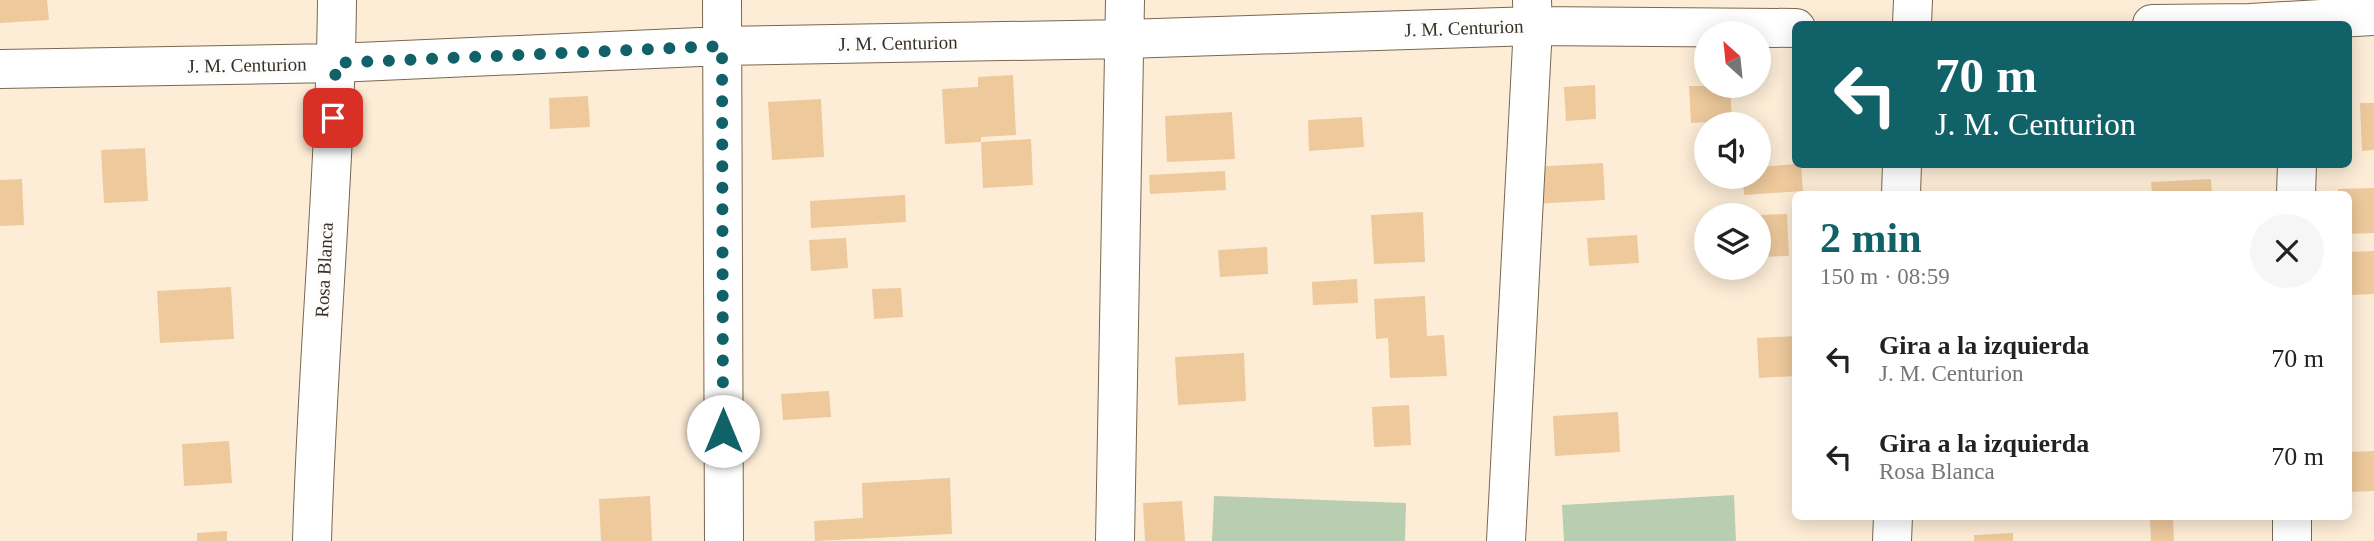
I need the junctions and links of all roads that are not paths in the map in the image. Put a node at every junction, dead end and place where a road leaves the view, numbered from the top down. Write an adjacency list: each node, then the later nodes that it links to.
1 (337, 0): 13 (street, Rosa Blanca)
2 (722, 0): 12 (street)
3 (1125, 0): 11 (street)
4 (1913, 0): 8 (street)
5 (1532, 13): 10 (street, J. M. Centurion); 11 (street, J. M. Centurion); 24 (street)
6 (2299, 15): 7 (street); 9 (street)
7 (2374, 16)
8 (1912, 21)
9 (2201, 21)
10 (1792, 28)
11 (1125, 39): 12 (street, J. M. Centurion); 23 (street)
12 (722, 46): 13 (street, J. M. Centurion); 22 (street)
13 (336, 63): 14 (street, J. M. Centurion); 21 (street, Rosa Blanca)
14 (0, 69)
15 (1902, 168): 17 (street)
16 (2297, 168): 18 (street)
17 (1901, 191)
18 (2296, 191)
19 (1893, 520): 25 (street)
20 (2292, 520): 26 (street)
21 (312, 541)
22 (724, 541)
23 (1115, 541)
24 (1506, 541)
25 (1892, 541)
26 (2292, 541)

